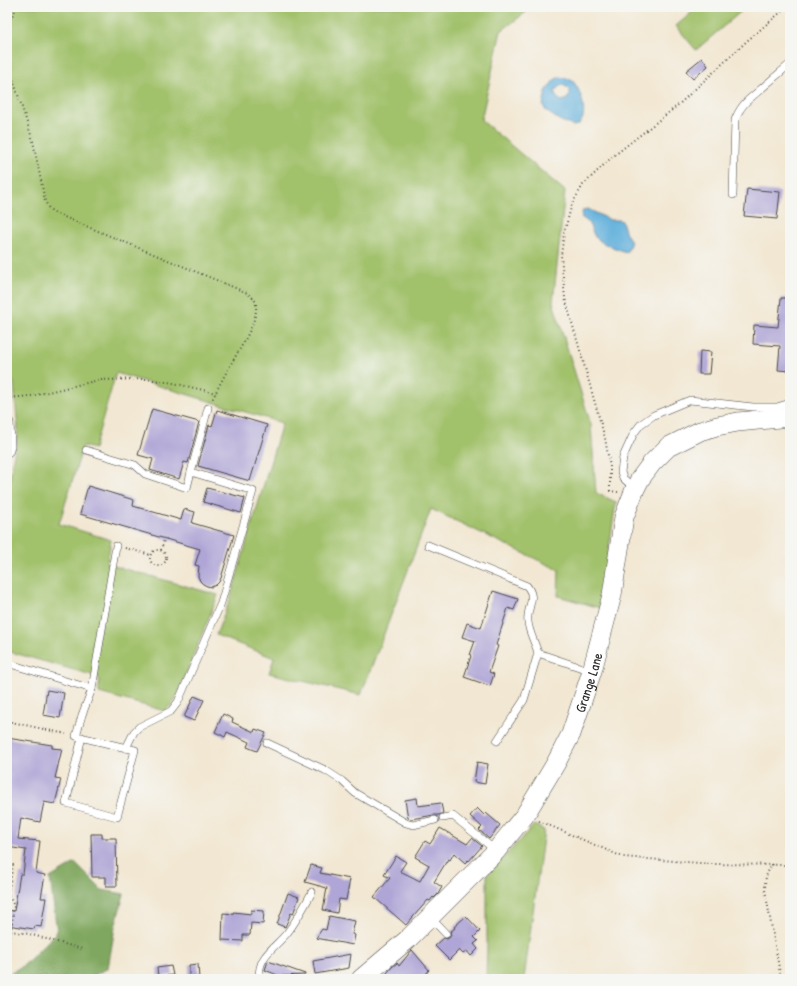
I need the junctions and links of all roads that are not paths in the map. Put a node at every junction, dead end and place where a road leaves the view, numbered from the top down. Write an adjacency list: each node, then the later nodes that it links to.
1 (790, 64): 2 (lane)
2 (733, 195)
3 (790, 403): 10 (lane)
4 (208, 408): 9 (lane)
5 (790, 417): 10 (street, Grange Lane)
6 (7, 423): 7 (street)
7 (7, 450)
8 (86, 450): 9 (lane)
9 (192, 472): 20 (lane)
10 (633, 492): 15 (street, Grange Lane)
11 (428, 545): 13 (lane)
12 (116, 546): 16 (lane)
13 (538, 653): 15 (lane); 18 (lane)
14 (9, 664): 16 (lane)
15 (592, 671): 23 (street, Grange Lane)
16 (92, 689): 17 (lane)
17 (79, 737): 20 (lane); 20 (lane)
18 (497, 741)
19 (267, 742): 22 (lane)
20 (126, 748)
21 (443, 818): 23 (lane)
22 (435, 820)
23 (496, 852): 25 (street, Grange Lane)
24 (312, 892): 27 (lane)
25 (430, 918): 26 (lane); 28 (street, Grange Lane)
26 (446, 934)
27 (259, 979)
28 (361, 979)

